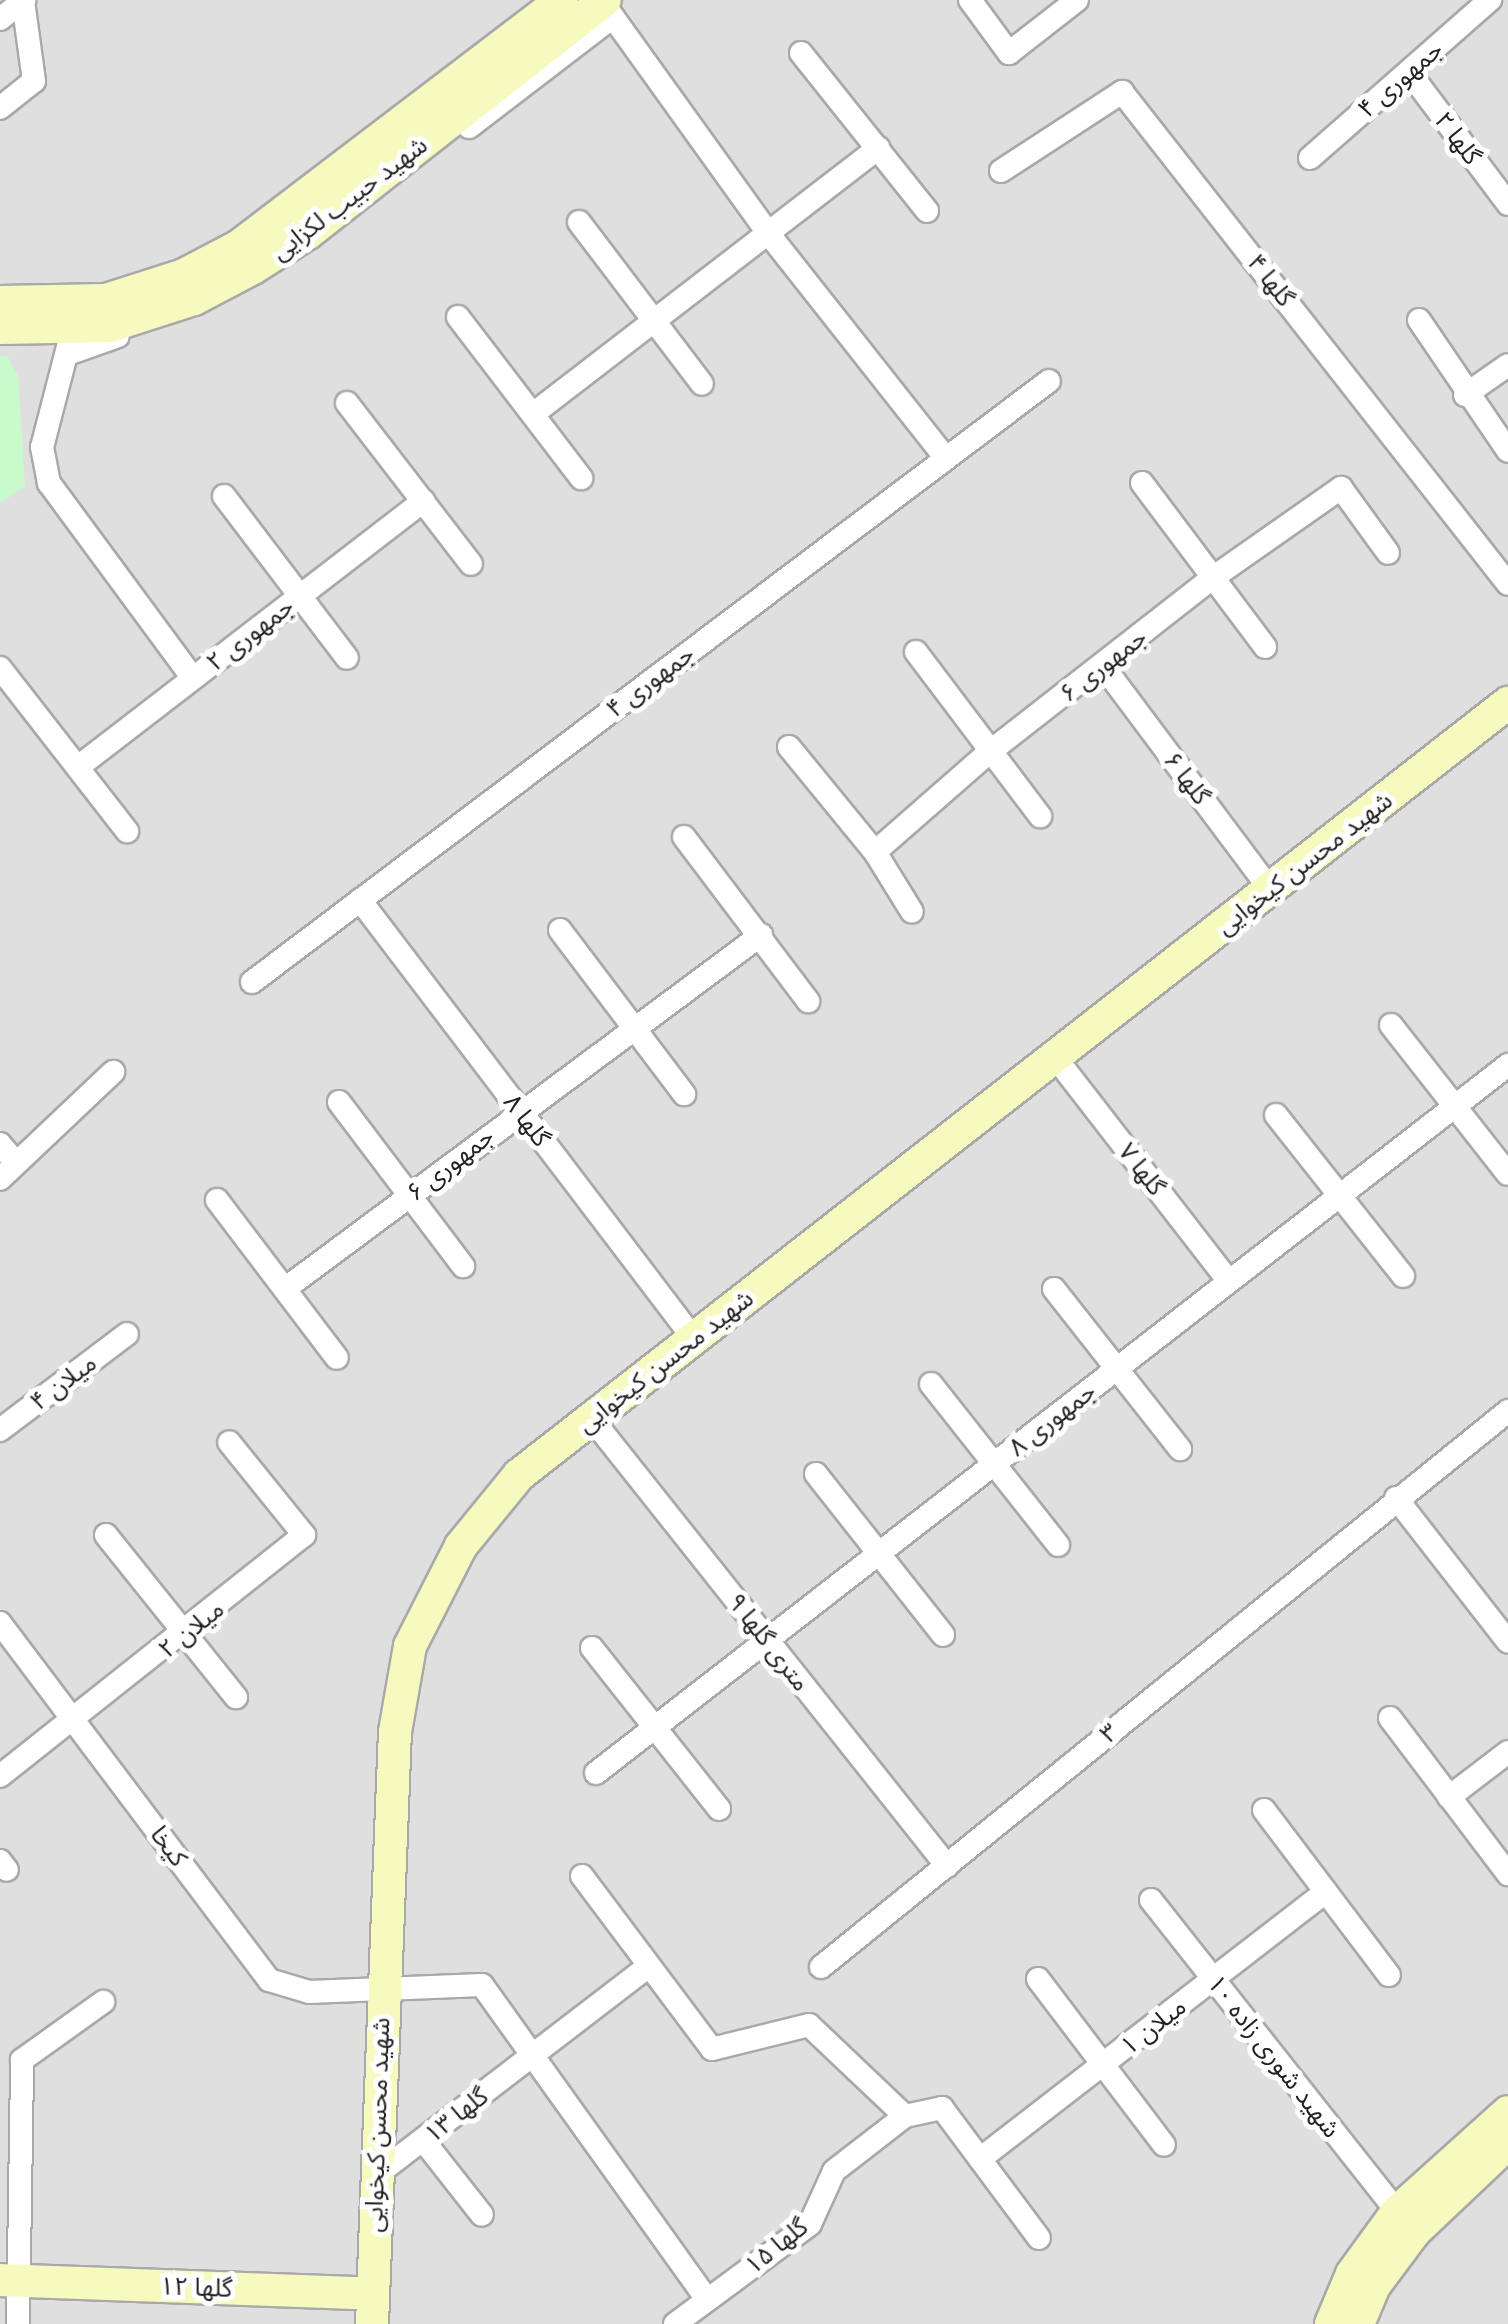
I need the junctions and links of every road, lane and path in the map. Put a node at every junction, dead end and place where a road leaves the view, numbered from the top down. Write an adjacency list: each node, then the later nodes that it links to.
1 (24, 0): 7 (street); 10 (street)
2 (562, 0): 22 (street, شهید حبیب لکزایی)
3 (970, 0): 4 (street)
4 (1077, 0)
5 (1490, 0): 9 (street, جمهوری ۴)
6 (605, 5): 17 (street); 22 (street, شهید حبیب لکزایی)
7 (0, 19)
8 (801, 54): 11 (street)
9 (1408, 72): 12 (street, جمهوری ۴); 14 (street, گلها ۲)
10 (0, 108)
11 (878, 148): 15 (street); 17 (street)
12 (1310, 158)
13 (1001, 171): 39 (street, گلها ۴)
14 (1508, 204)
15 (928, 211)
16 (579, 222): 20 (street)
17 (768, 233): 20 (street); 31 (street)
18 (0, 302): 22 (street, شهید حبیب لکزایی)
19 (458, 317): 29 (street)
20 (655, 320): 26 (street); 29 (street)
21 (1419, 320): 27 (street)
22 (70, 327): 23 (street, شهید حبیب لکزایی); 46 (street)
23 (0, 328)
24 (1508, 365): 27 (street)
25 (1049, 381): 31 (street, جمهوری ۴)
26 (702, 384)
27 (1465, 395): 30 (street)
28 (347, 403): 35 (street)
29 (534, 414): 32 (street)
30 (1508, 451)
31 (946, 458): 56 (street, جمهوری ۴)
32 (581, 478)
33 (1142, 484): 38 (street)
34 (224, 496): 40 (street)
35 (422, 501): 37 (street); 40 (street, جمهوری ۲)
36 (1388, 553): 38 (street, جمهوری ۶)
37 (470, 564)
38 (1211, 579): 41 (street); 44 (street, جمهوری ۶)
39 (1508, 584)
40 (300, 596): 43 (street); 46 (street, جمهوری ۲)
41 (1266, 648)
42 (916, 652): 49 (street)
43 (347, 658)
44 (1103, 666): 49 (street, جمهوری ۶); 55 (street, گلها ۶)
45 (0, 668): 50 (street)
46 (192, 678): 50 (street, جمهوری ۲)
47 (1508, 703): 55 (street, شهید محسن کیخوایی)
48 (788, 747): 54 (street)
49 (987, 754): 51 (street); 54 (street, جمهوری ۶)
50 (78, 767): 52 (street)
51 (1040, 816)
52 (127, 831)
53 (684, 837): 59 (street)
54 (875, 852): 57 (street)
55 (1270, 889): 64 (street, شهید محسن کیخوایی)
56 (360, 900): 60 (street, جمهوری ۴); 70 (street, گلها ۸)
57 (912, 912)
58 (560, 930): 63 (street)
59 (761, 935): 61 (street); 63 (street, جمهوری ۶)
60 (252, 982)
61 (808, 1002)
62 (1391, 1025): 69 (street)
63 (636, 1026): 67 (street); 70 (street, جمهوری ۶)
64 (1055, 1057): 80 (street, گلها ۷); 84 (street, شهید محسن کیخوایی)
65 (1508, 1065): 69 (street, جمهوری ۸)
66 (113, 1072): 73 (street)
67 (684, 1094)
68 (339, 1102): 75 (street)
69 (1455, 1106): 74 (street); 76 (street, جمهوری ۸)
70 (520, 1110): 75 (street, جمهوری ۶); 84 (street, گلها ۸)
71 (1276, 1115): 76 (street)
72 (0, 1144): 73 (street)
73 (8, 1171)
74 (1508, 1174)
75 (412, 1193): 78 (street); 81 (street, جمهوری ۶)
76 (1340, 1196): 79 (street); 80 (street, جمهوری ۸)
77 (217, 1200): 81 (street)
78 (463, 1266)
79 (1403, 1276)
80 (1229, 1282): 86 (street, جمهوری ۸)
81 (286, 1288): 85 (street)
82 (1054, 1288): 86 (street)
83 (126, 1334): 90 (street, میلان ۴)
84 (694, 1339): 89 (street, شهید محسن کیخوایی)
85 (337, 1358)
86 (1117, 1368): 92 (street); 93 (street, جمهوری ۸)
87 (931, 1384): 93 (street)
88 (1508, 1411): 95 (street, ۳)
89 (592, 1419): 102 (street, ۹ متری گلها); 125 (street, شهید محسن کیخوایی)
90 (0, 1430)
91 (229, 1442): 100 (street, میلان ۲)
92 (1180, 1450)
93 (994, 1464): 97 (street); 98 (street, جمهوری ۸)
94 (816, 1474): 98 (street)
95 (1396, 1498): 103 (street); 115 (street, ۳)
96 (106, 1535): 100 (street)
97 (1058, 1545)
98 (879, 1554): 101 (street); 102 (street, جمهوری ۸)
99 (0, 1623): 107 (street, کیخا)
100 (186, 1634): 105 (street); 107 (street, میلان ۲)
101 (943, 1634)
102 (767, 1640): 108 (street, جمهوری ۸); 115 (street, ۹ متری گلها)
103 (1508, 1642)
104 (592, 1648): 108 (street)
105 (236, 1698)
106 (1390, 1718): 112 (street)
107 (75, 1721): 111 (street); 125 (street, کیخا)
108 (654, 1728): 110 (street, جمهوری ۸); 113 (street)
109 (1508, 1752): 112 (street)
110 (596, 1773)
111 (0, 1776)
112 (1450, 1797): 116 (street)
113 (719, 1809)
114 (1264, 1810): 118 (street)
115 (947, 1866): 121 (street, ۳)
116 (1508, 1874)
117 (582, 1876): 120 (street)
118 (1326, 1892): 122 (street); 124 (street, میلان ۱)
119 (1151, 1900): 124 (street, شهید شوری زاده ۱۰)
120 (649, 1966): 127 (street, گلها ۱۳); 129 (street)
121 (821, 1966)
122 (1389, 1975)
123 (1038, 1979): 128 (street)
124 (1214, 1979): 128 (street, میلان ۱); 135 (street, شهید شوری زاده ۱۰)
125 (381, 1990): 127 (street, کیخا); 134 (street, شهید محسن کیخوایی)
126 (102, 2002): 138 (street)
127 (536, 2053): 131 (street, گلها ۱۳); 139 (street)
128 (1103, 2064): 132 (street); 133 (street, میلان ۱)
129 (904, 2116): 133 (street); 139 (street, گلها ۱۵)
130 (1505, 2127): 135 (street); 144 (street)
131 (423, 2140): 134 (street, گلها ۱۳); 136 (street)
132 (1164, 2144)
133 (980, 2159): 137 (street)
134 (374, 2176): 140 (street, شهید محسن کیخوایی)
135 (1397, 2212): 143 (street)
136 (482, 2214)
137 (1040, 2238)
138 (9, 2280): 140 (street, گلها ۱۲); 141 (street)
139 (707, 2299): 142 (street, گلها ۱۵)
140 (373, 2309)
141 (18, 2324)
142 (675, 2324)
143 (1332, 2324)
144 (1358, 2324)

